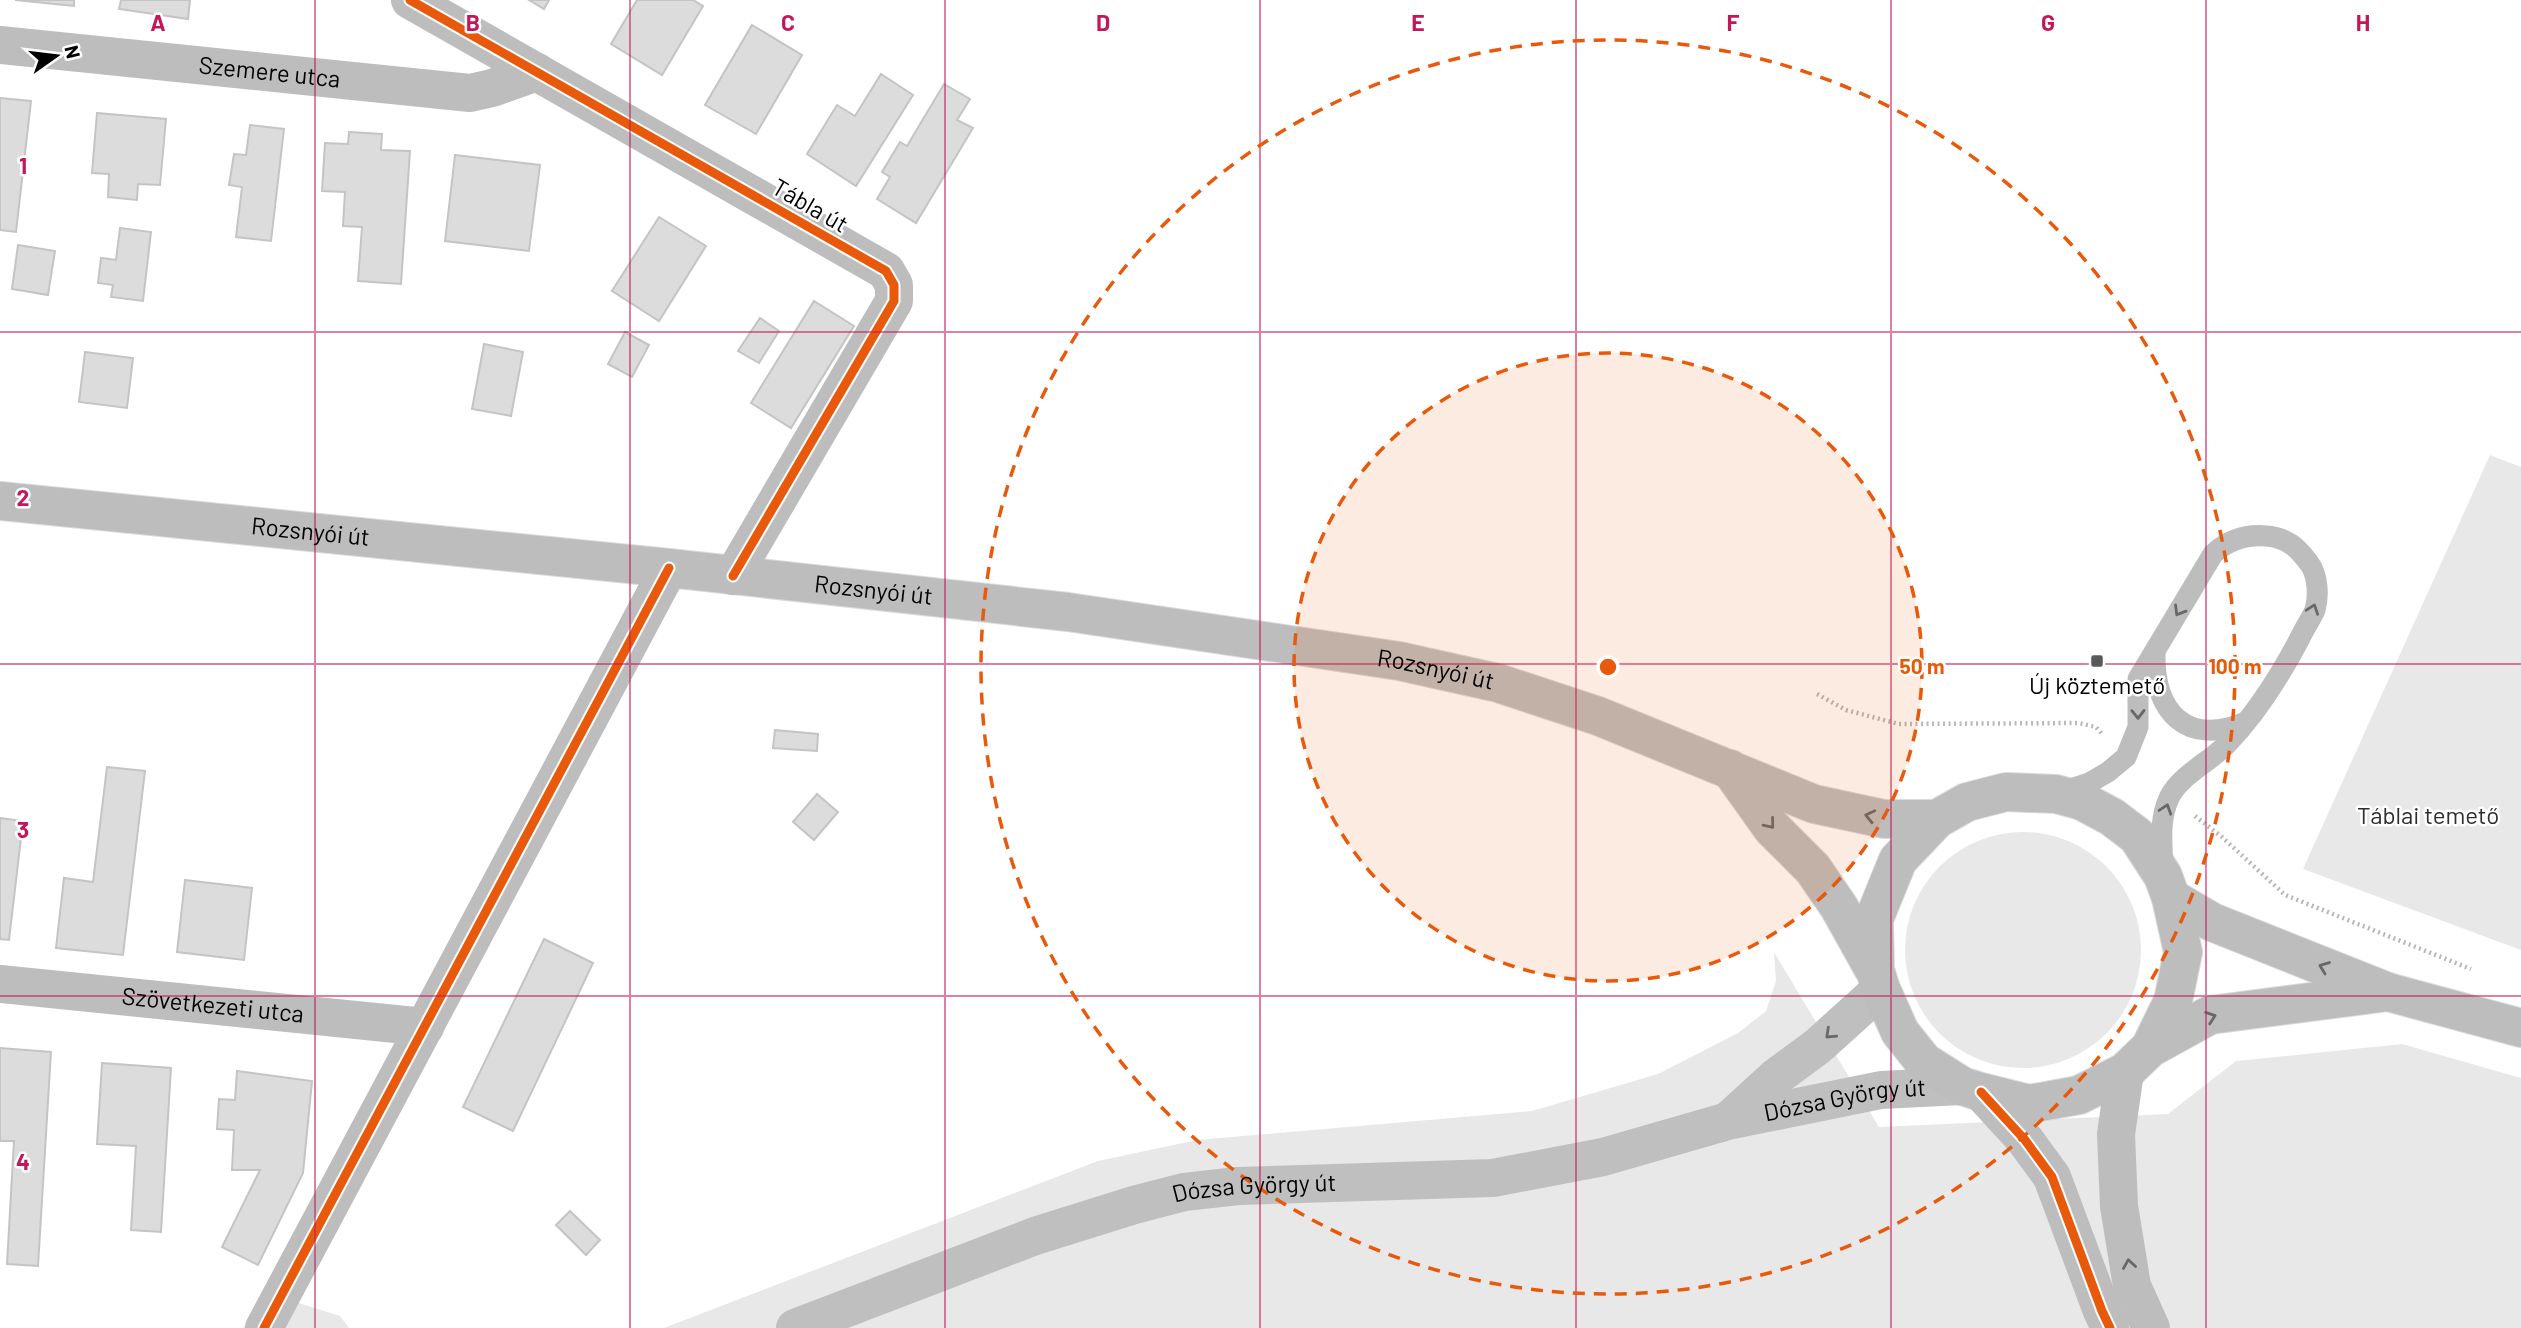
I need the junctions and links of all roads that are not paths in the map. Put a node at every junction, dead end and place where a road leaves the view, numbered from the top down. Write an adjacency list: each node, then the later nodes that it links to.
1 (410, 0): 3 (main road, Tábla út)
2 (0, 45): 3 (main road, Szemere utca)
3 (537, 72): 6 (main road, Tábla út)
4 (0, 501): 5 (main road, Rozsnyói út)
5 (669, 568): 6 (main road, Rozsnyói út); 16 (main road)
6 (733, 576): 9 (main road, Rozsnyói út)
7 (2155, 650): 8 (lane); 8 (lane, one-way to 7); 10 (lane, one-way to 10)
8 (2246, 722): 12 (lane, one-way to 8)
9 (1730, 769): 11 (main road, Rozsnyói út, one-way to 9); 13 (main road, one-way to 13)
10 (2056, 794): 11 (main road); 12 (main road)
11 (1937, 819): 13 (main road)
12 (2167, 887): 15 (main road, one-way to 12); 18 (main road)
13 (1878, 980): 19 (main road); 20 (main road, Dózsa György út, one-way to 20)
14 (0, 984): 16 (main road, Szövetkezeti utca)
15 (2388, 992): 17 (main road); 18 (main road, one-way to 15)
16 (425, 1027): 21 (main road)
17 (2521, 1028)
18 (2138, 1060): 19 (main road); 24 (main road, one-way to 18)
19 (1972, 1089): 20 (main road, Dózsa György út); 23 (main road)
20 (1728, 1121): 22 (main road, Dózsa György út)
21 (264, 1328)
22 (796, 1328)
23 (2110, 1328)
24 (2151, 1328)

